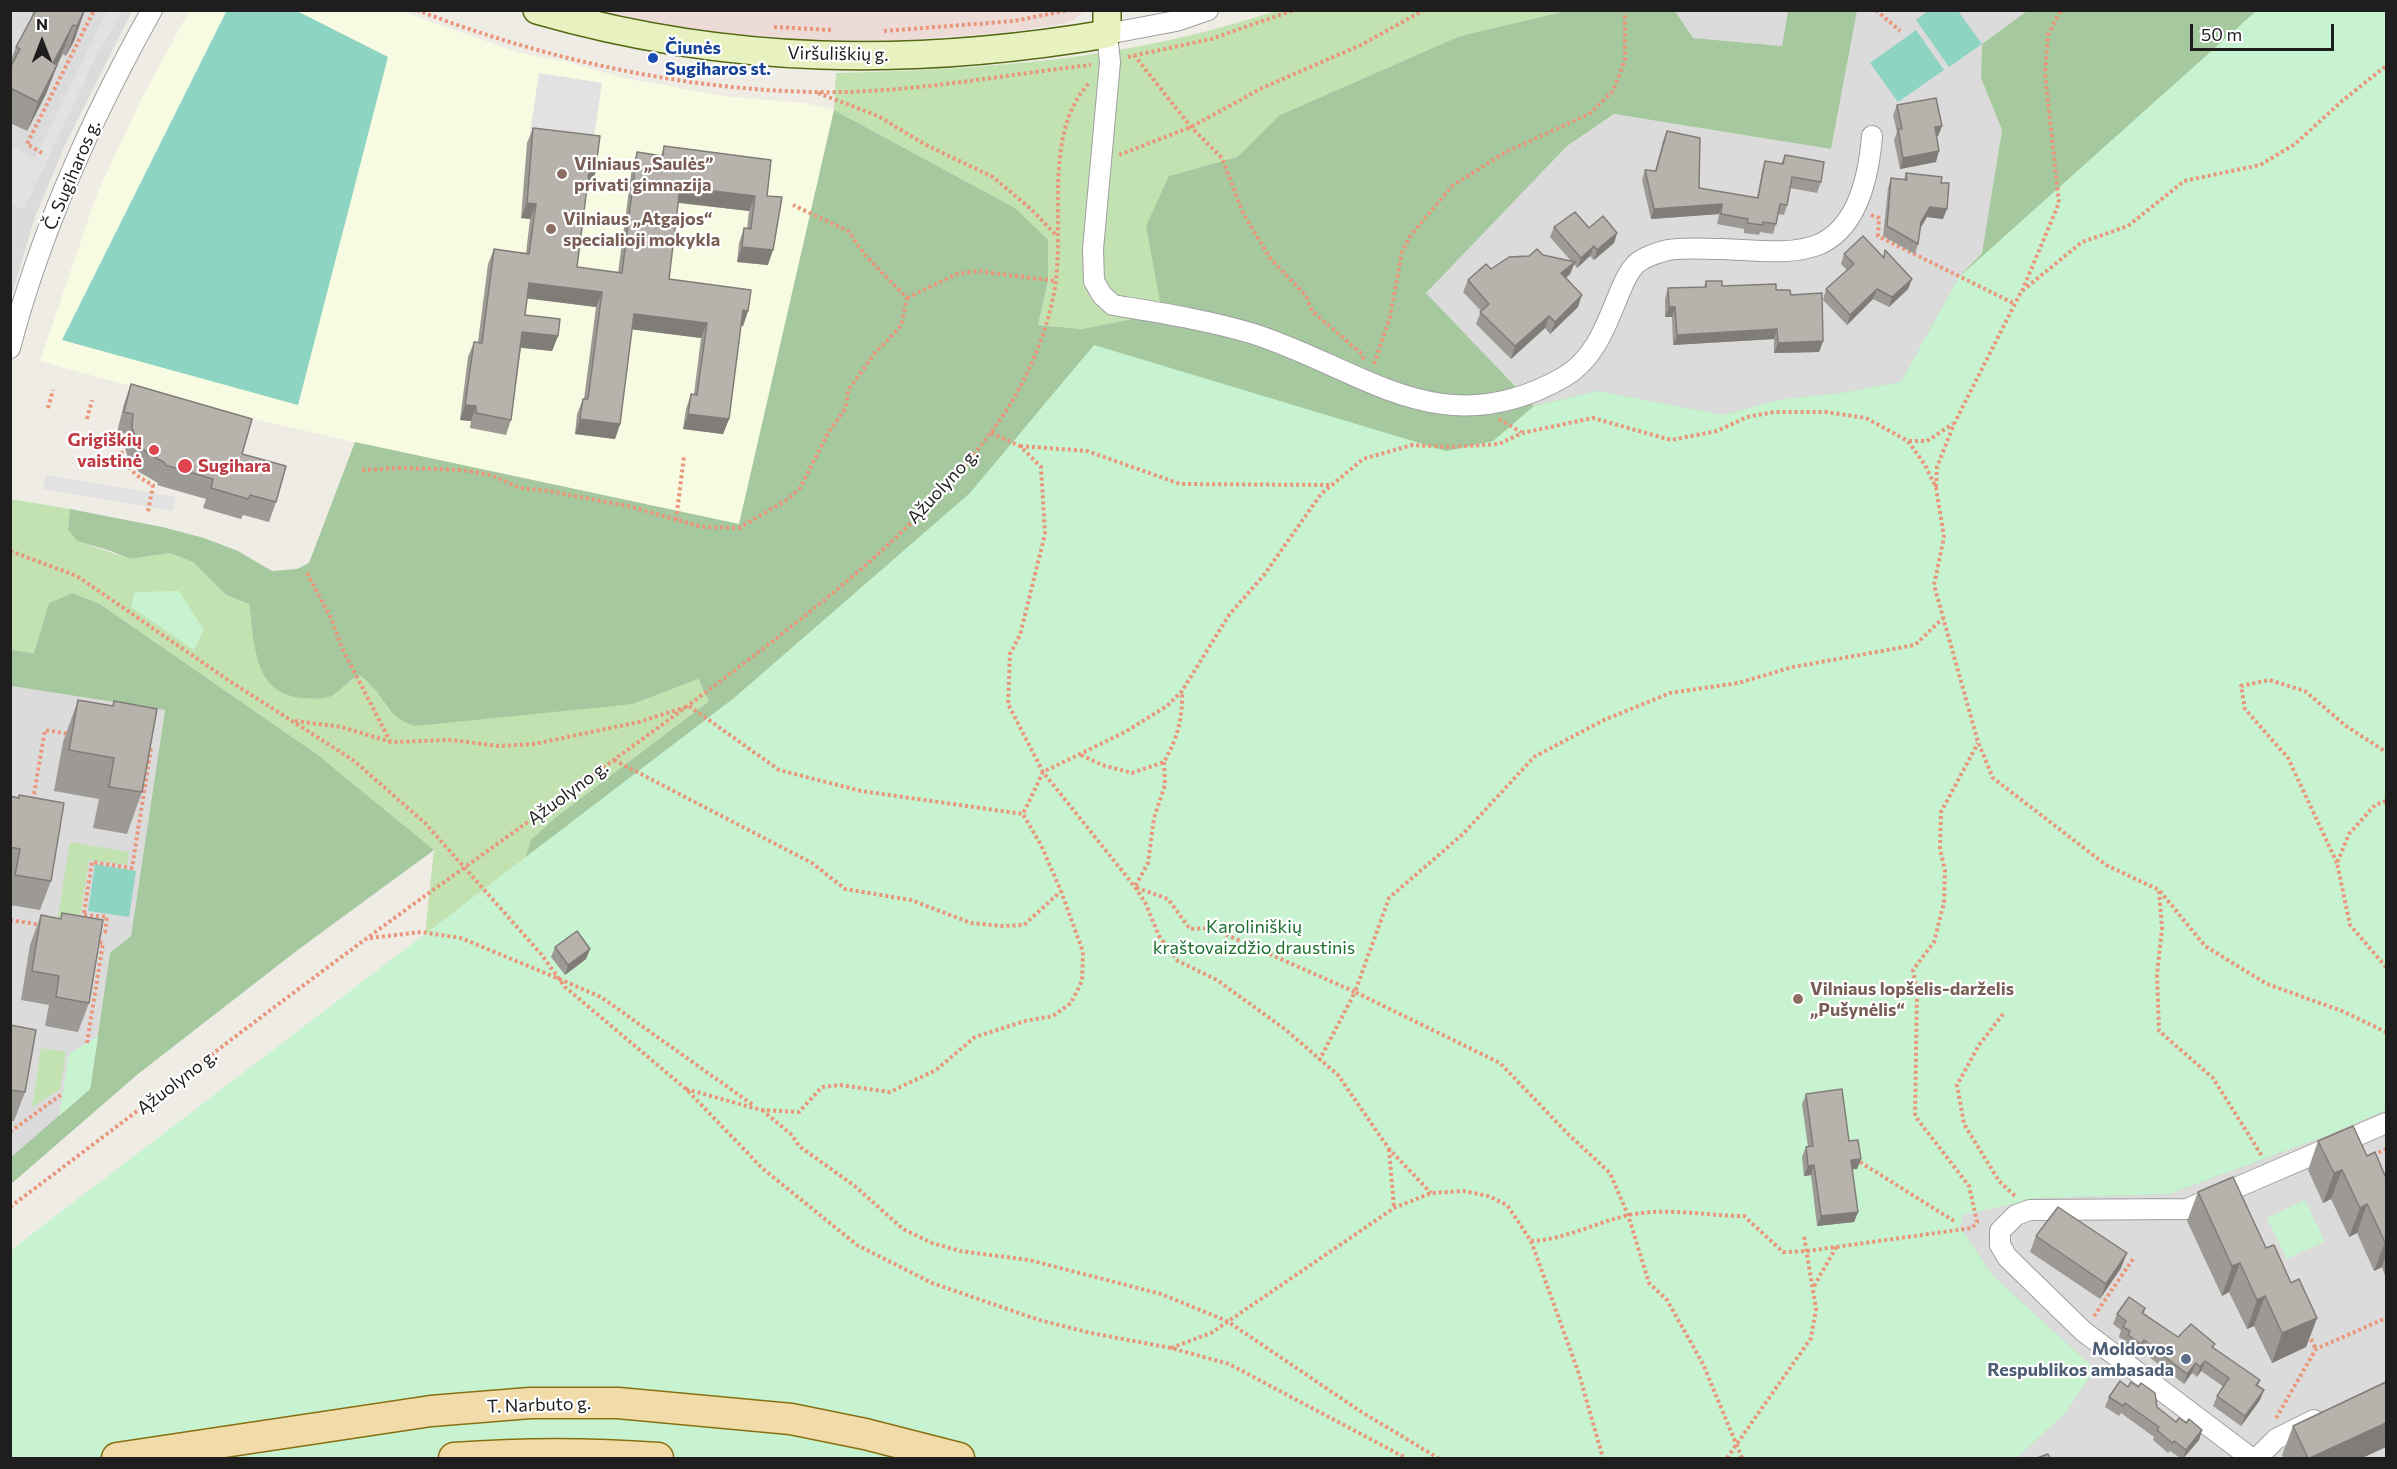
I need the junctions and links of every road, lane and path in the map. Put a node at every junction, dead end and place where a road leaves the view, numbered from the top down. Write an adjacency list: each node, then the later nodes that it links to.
1 (94, 10): 21 (path)
2 (152, 10): 30 (street, Č. Sugiharos g.)
3 (537, 10): 11 (main road, Viršuliškių g.)
4 (1068, 10): 14 (path)
5 (1208, 10): 11 (street)
6 (1294, 10): 19 (path)
7 (1424, 10): 19 (path)
8 (1625, 10): 31 (path)
9 (1876, 10): 15 (path)
10 (2061, 10): 27 (path)
11 (1107, 22): 16 (street)
12 (768, 27): 13 (path)
13 (837, 30)
14 (883, 31)
15 (1900, 31)
16 (1110, 62): 22 (street); 25 (path, Ąžuolyno g.)
17 (2386, 66): 27 (path)
18 (816, 92): 25 (path)
19 (1191, 128): 22 (path); 31 (path)
20 (1872, 136): 24 (street)
21 (42, 153)
22 (1100, 162): 31 (street)
23 (793, 205): 28 (path)
24 (1854, 208): 29 (path); 31 (street)
25 (1056, 236): 26 (path, Ąžuolyno g.)
26 (1056, 281): 28 (path); 38 (path, Ąžuolyno g.)
27 (2021, 292): 29 (path)
28 (907, 298): 46 (path)
29 (2015, 304): 36 (path)
30 (10, 348)
31 (1369, 382)
32 (53, 390): 34 (path)
33 (92, 400): 35 (path)
34 (48, 408)
35 (87, 419)
36 (1954, 424): 39 (path); 44 (path)
37 (121, 433): 45 (path)
38 (991, 433): 40 (path); 51 (path, Ąžuolyno g.)
39 (1908, 441): 43 (path); 44 (path)
40 (1020, 446): 43 (path); 61 (path)
41 (684, 456): 46 (path)
42 (362, 470): 46 (path)
43 (1331, 485): 50 (path)
44 (1936, 488): 49 (path)
45 (148, 512)
46 (676, 520)
47 (10, 551): 52 (path)
48 (308, 573): 54 (path)
49 (1944, 618): 55 (path); 79 (path)
50 (1182, 691): 58 (path); 60 (path)
51 (689, 706): 54 (path); 59 (path, Ąžuolyno g.); 64 (path)
52 (294, 721): 54 (path); 66 (path)
53 (75, 735): 63 (path)
54 (391, 742)
55 (1978, 742): 68 (path); 102 (path)
56 (139, 746): 70 (path)
57 (2386, 752): 65 (path)
58 (1081, 754): 60 (path); 61 (path)
59 (614, 760): 66 (path, Ąžuolyno g.); 69 (path)
60 (1164, 762): 67 (path)
61 (1043, 772): 64 (path); 67 (path)
62 (2386, 801): 65 (path)
63 (32, 804)
64 (1023, 814): 69 (path)
65 (2337, 863): 77 (path)
66 (465, 867): 75 (path, Ąžuolyno g.); 78 (path)
67 (1135, 887): 79 (path); 83 (path)
68 (2159, 890): 81 (path); 91 (path)
69 (1061, 891): 86 (path)
70 (84, 913): 72 (path); 74 (path)
71 (10, 920): 73 (path)
72 (83, 922)
73 (45, 926)
74 (91, 933)
75 (369, 938): 78 (path); 95 (path, Ąžuolyno g.)
76 (91, 941): 82 (path)
77 (2386, 967)
78 (557, 978): 84 (path); 86 (path)
79 (1355, 992): 83 (path); 98 (path)
80 (2002, 1014): 97 (path)
81 (2386, 1032)
82 (87, 1043)
83 (1319, 1061): 89 (path)
84 (686, 1089): 86 (path); 110 (path)
85 (62, 1094): 88 (path)
86 (761, 1110): 108 (path)
87 (2386, 1123): 97 (street)
88 (10, 1132)
89 (1389, 1149): 94 (path); 96 (path)
90 (2386, 1149): 93 (path)
91 (2260, 1152)
92 (1860, 1162): 99 (path)
93 (2378, 1163)
94 (1431, 1193): 96 (path); 101 (path)
95 (10, 1207)
96 (1394, 1208): 108 (path)
97 (2030, 1210): 124 (street)
98 (1628, 1215): 101 (path); 103 (path); 114 (path)
99 (1954, 1221)
100 (1804, 1236): 103 (path)
101 (1531, 1241): 121 (path)
102 (1837, 1246): 103 (path); 105 (path)
103 (1807, 1251): 105 (path)
104 (2133, 1260): 106 (path)
105 (1813, 1286): 114 (path)
106 (2101, 1305)
107 (2386, 1318): 111 (path)
108 (1227, 1322): 110 (path); 120 (path)
109 (2305, 1328): 111 (path)
110 (1171, 1348): 119 (path)
111 (2316, 1349): 113 (path)
112 (2336, 1409): 125 (street)
113 (2273, 1423)
114 (1736, 1446): 122 (path); 123 (path)
115 (117, 1458): 118 (main road, T. Narbuto g.)
116 (454, 1458): 117 (main road)
117 (658, 1458)
118 (959, 1458)
119 (1406, 1458)
120 (1438, 1458)
121 (1603, 1458)
122 (1726, 1458)
123 (1742, 1458)
124 (2251, 1458)
125 (2257, 1458)

